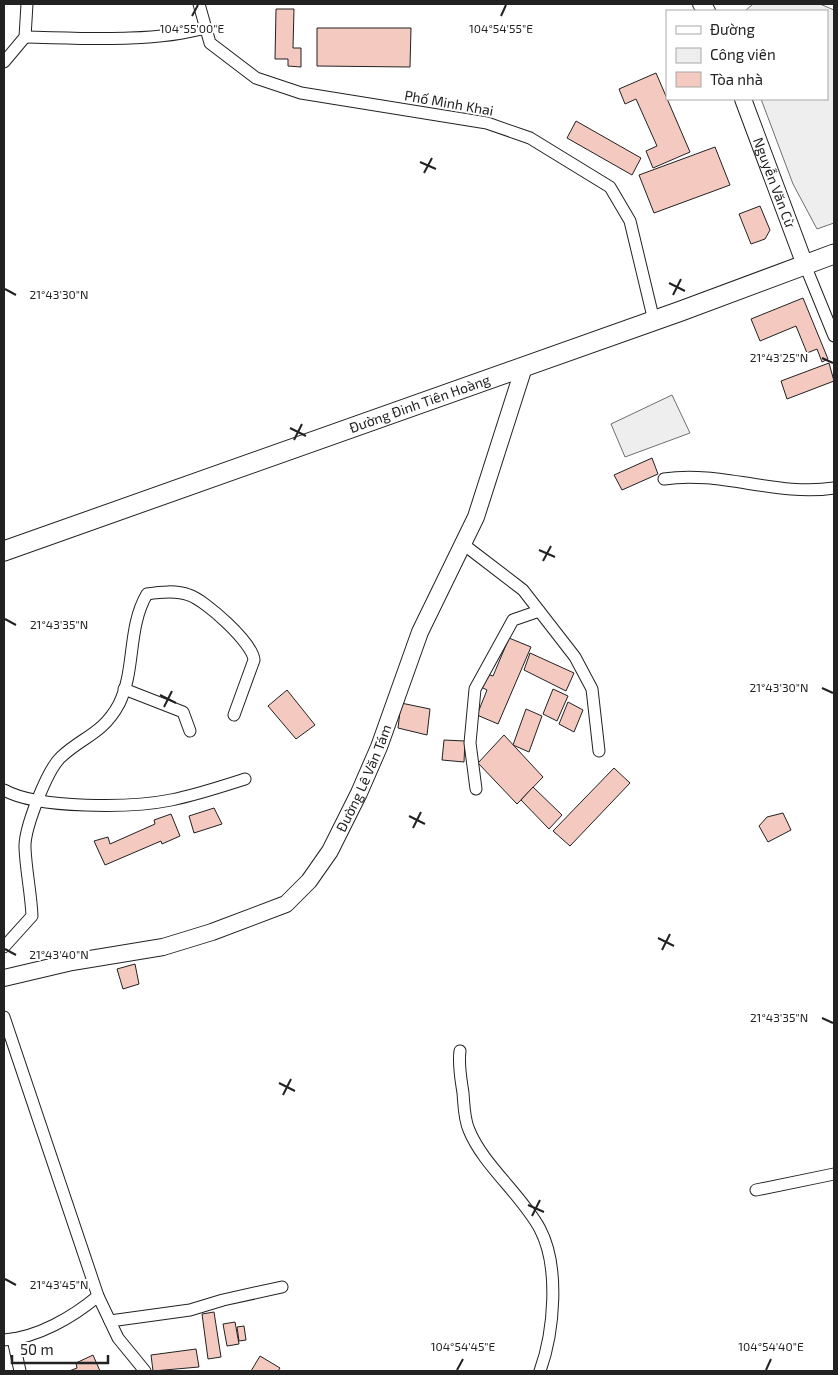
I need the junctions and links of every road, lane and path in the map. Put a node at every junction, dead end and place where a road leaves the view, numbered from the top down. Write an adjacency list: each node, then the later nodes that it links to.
1 (27, 4): 4 (street)
2 (199, 4): 3 (street, Phố Minh Khai)
3 (205, 28): 4 (street); 9 (street, Phố Minh Khai)
4 (25, 37): 5 (street)
5 (4, 62)
6 (743, 100): 8 (street, Nguyễn Văn Cừ)
7 (834, 254): 8 (main road, Đường Đinh Tiên Hoàng)
8 (805, 265): 9 (main road, Đường Đinh Tiên Hoàng); 10 (street)
9 (654, 321): 11 (main road, Đường Đinh Tiên Hoàng)
10 (834, 336)
11 (524, 367): 14 (street, Đường Lê Văn Tám); 15 (main road, Đường Đinh Tiên Hoàng)
12 (664, 479): 13 (street)
13 (834, 488)
14 (463, 544): 16 (street); 26 (street, Đường Lê Văn Tám)
15 (4, 551)
16 (539, 611): 20 (street); 22 (street)
17 (124, 689): 18 (street); 19 (street); 24 (street)
18 (234, 715)
19 (190, 731)
20 (599, 750)
21 (245, 780): 24 (street)
22 (476, 789)
23 (4, 790): 24 (street)
24 (38, 801): 25 (street)
25 (4, 947)
26 (4, 978)
27 (4, 1017): 32 (street)
28 (460, 1051): 37 (street)
29 (834, 1174): 30 (street)
30 (756, 1190)
31 (282, 1287): 33 (street)
32 (98, 1296): 33 (street); 34 (street)
33 (110, 1321): 36 (street)
34 (8, 1340): 35 (street)
35 (20, 1371)
36 (144, 1371)
37 (540, 1371)

